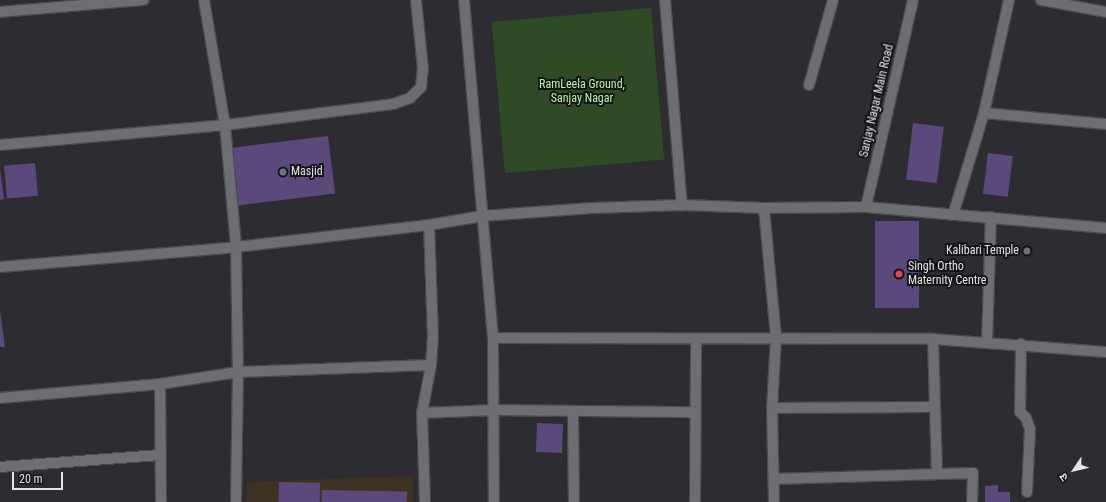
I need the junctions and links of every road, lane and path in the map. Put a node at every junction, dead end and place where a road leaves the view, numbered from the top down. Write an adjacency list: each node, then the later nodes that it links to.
1 (144, 0): 10 (street)
2 (204, 0): 15 (street)
3 (416, 0): 15 (street)
4 (464, 0): 21 (street)
5 (665, 0): 17 (street)
6 (833, 0): 12 (street)
7 (913, 0): 18 (street, Sanjay Nagar Main Road)
8 (1009, 0): 13 (street)
9 (1041, 0): 11 (street)
10 (0, 12)
11 (1106, 12)
12 (809, 85)
13 (984, 113): 14 (street); 20 (street)
14 (1106, 124)
15 (225, 125): 16 (street); 25 (street)
16 (0, 145)
17 (682, 205): 19 (street); 21 (street)
18 (866, 207): 19 (street); 20 (street)
19 (764, 208): 27 (street)
20 (953, 215): 22 (street)
21 (482, 216): 23 (street); 28 (street)
22 (992, 217): 24 (street); 31 (street)
23 (429, 225): 25 (street); 34 (street)
24 (1106, 228)
25 (236, 247): 26 (street); 35 (street)
26 (0, 267)
27 (776, 337): 29 (street); 30 (street); 39 (street)
28 (493, 338): 29 (street); 40 (street)
29 (696, 339): 42 (street)
30 (933, 339): 31 (street); 38 (street)
31 (988, 343): 32 (street)
32 (1021, 344): 33 (street); 48 (street)
33 (1106, 352)
34 (431, 365): 35 (street); 43 (street)
35 (238, 372): 36 (street); 50 (street)
36 (160, 384): 37 (street); 44 (street)
37 (0, 398)
38 (934, 407): 39 (street); 46 (street)
39 (772, 408): 47 (street)
40 (495, 410): 41 (street); 43 (street); 52 (street)
41 (573, 412): 42 (street); 53 (street)
42 (694, 412): 54 (street)
43 (422, 413): 51 (street)
44 (161, 455): 45 (street); 49 (street)
45 (0, 467)
46 (938, 473): 47 (street); 56 (street)
47 (774, 479): 55 (street)
48 (1027, 492)
49 (161, 502)
50 (236, 502)
51 (425, 502)
52 (494, 502)
53 (574, 502)
54 (695, 502)
55 (774, 502)
56 (972, 502)

